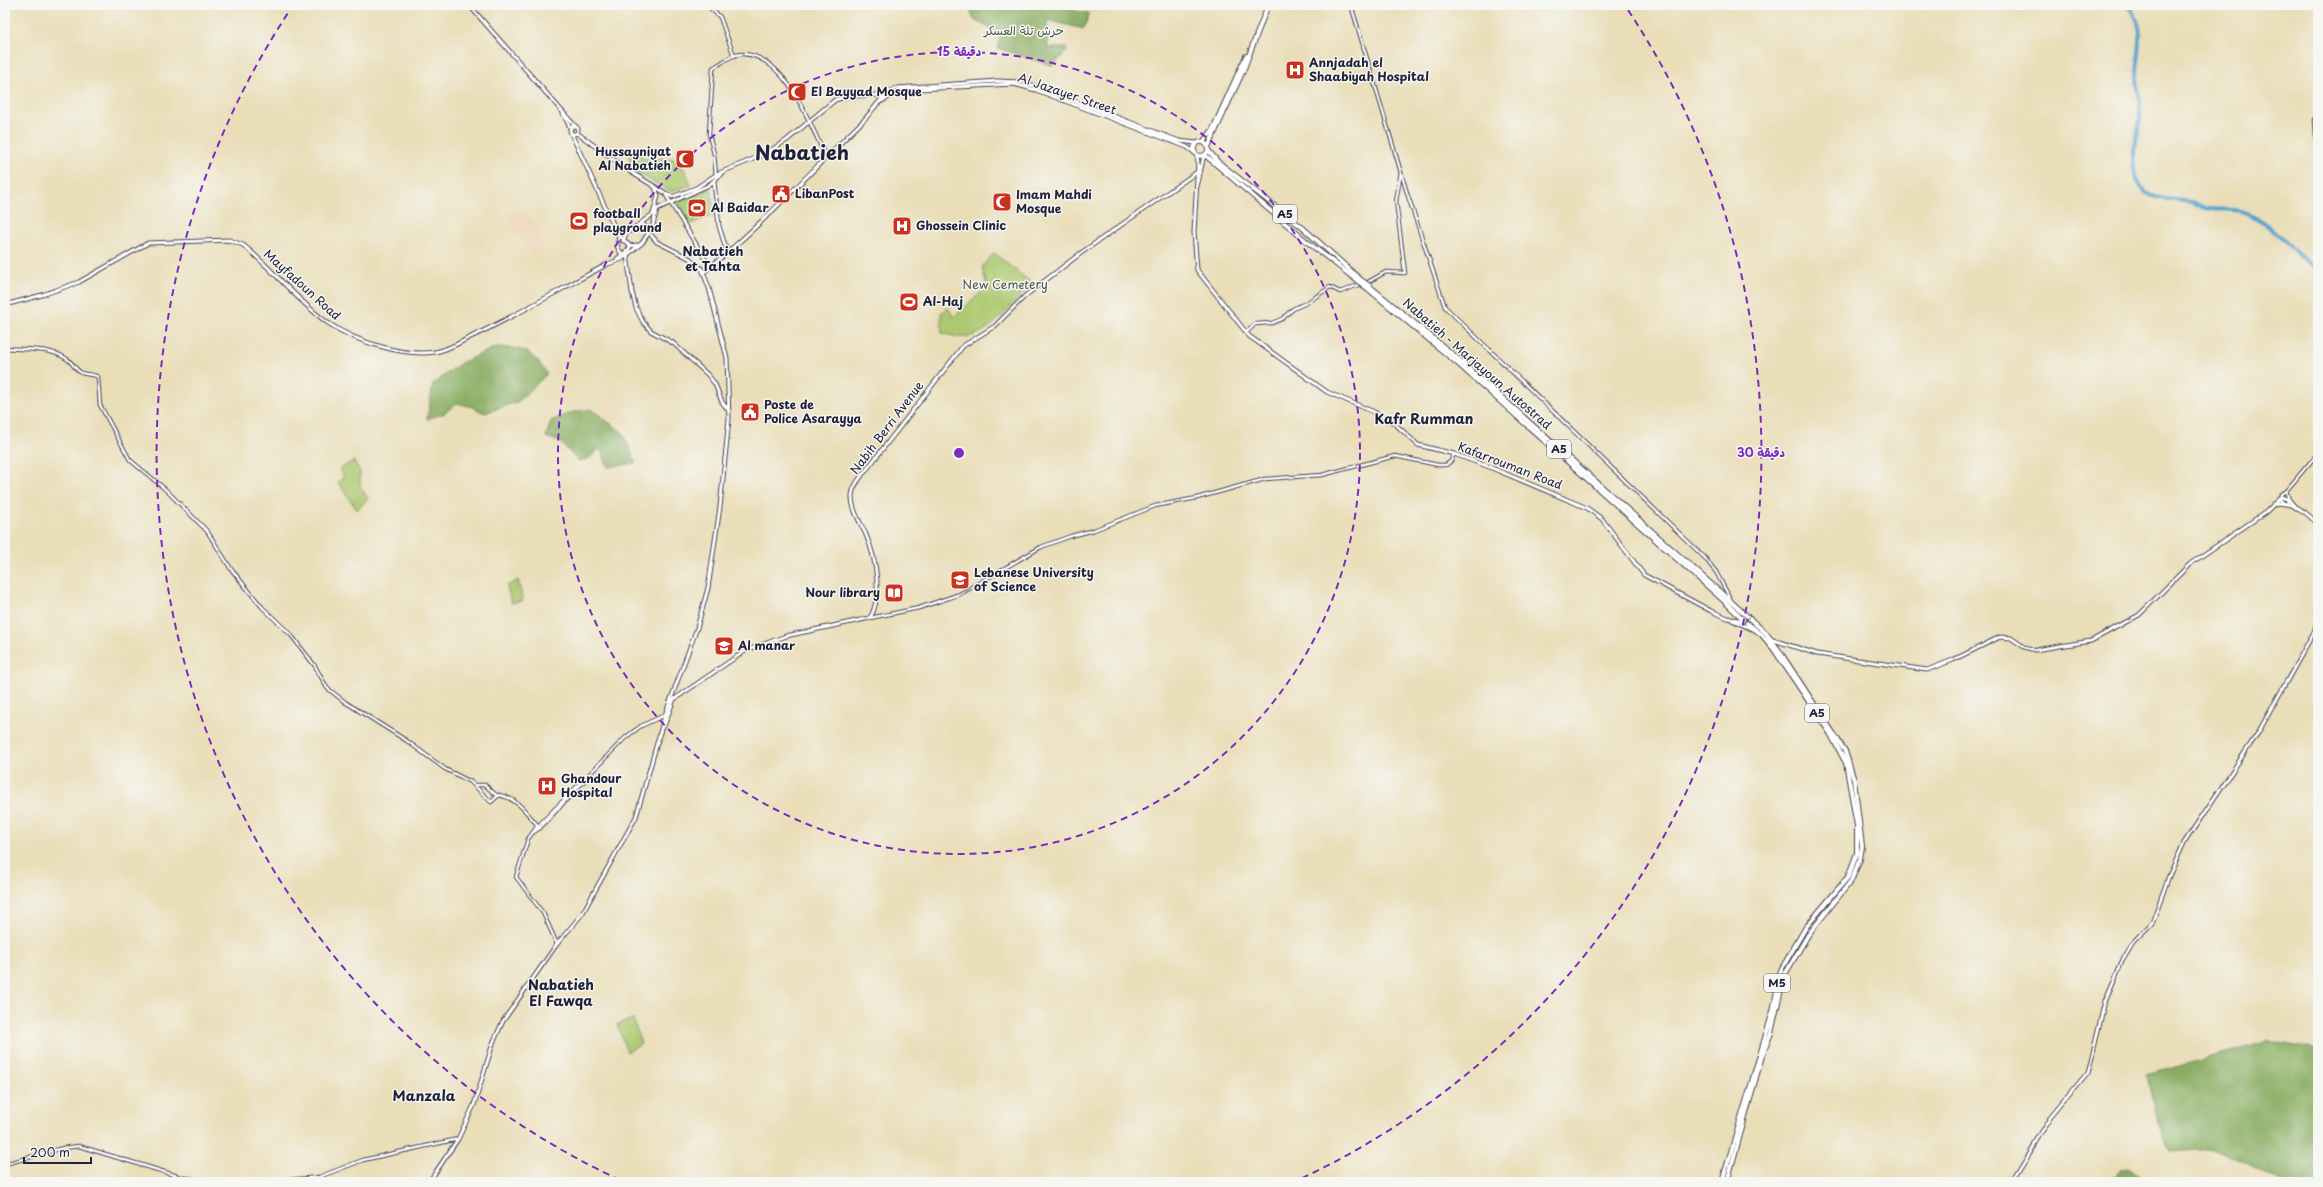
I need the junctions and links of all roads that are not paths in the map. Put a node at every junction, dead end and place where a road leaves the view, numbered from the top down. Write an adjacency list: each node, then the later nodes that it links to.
1 (470, 5): 8 (main road)
2 (707, 5): 5 (street)
3 (1266, 5): 13 (highway); 15 (highway)
4 (1351, 5): 21 (street)
5 (734, 56): 9 (street); 22 (street)
6 (885, 97): 9 (main road); 14 (main road, Al Jazayer Street); 16 (main road, Al Jazayer Street); 18 (main road)
7 (2318, 107): 19 (street)
8 (561, 111): 10 (main road); 11 (main road)
9 (808, 121): 18 (street); 22 (main road)
10 (571, 131): 11 (main road); 11 (main road); 12 (main road)
11 (577, 131): 12 (main road); 26 (main road)
12 (574, 142): 42 (main road)
13 (1203, 142): 14 (highway); 15 (highway, A5)
14 (1196, 143): 16 (highway)
15 (1208, 149): 17 (highway); 38 (highway, Nabatieh - Marjayoun Autostrad / A5)
16 (1195, 153): 17 (highway); 20 (main road)
17 (1205, 155): 20 (main road); 41 (highway, Nabatieh - Marjayoun Autostrad / A5)
18 (826, 157): 48 (main road)
19 (2318, 166)
20 (1198, 172): 23 (main road); 25 (main road); 27 (main road); 30 (main road)
21 (1401, 172): 58 (street); 71 (street)
22 (716, 176): 24 (main road)
23 (1189, 178): 25 (main road); 27 (main road)
24 (713, 180): 28 (main road); 32 (main road); 48 (main road)
25 (1195, 182): 30 (main road)
26 (652, 184): 28 (main road); 29 (main road)
27 (1177, 185): 73 (main road, Nabih Berri Avenue)
28 (665, 192): 29 (main road); 32 (main road)
29 (658, 196): 31 (main road)
30 (1195, 197): 58 (main road, Kafarrouman Road)
31 (657, 201): 33 (main road); 35 (main road)
32 (668, 203): 33 (main road); 34 (main road); 34 (main road)
33 (660, 207): 37 (main road)
34 (674, 207): 53 (main road)
35 (648, 219): 36 (main road); 37 (main road)
36 (642, 223): 39 (main road); 40 (main road)
37 (654, 223): 39 (main road)
38 (1303, 228): 41 (highway); 43 (highway, Nabatieh - Marjayoun Autostrad / A5)
39 (650, 233): 45 (main road, Mayfadoun Road); 54 (main road)
40 (626, 234): 42 (main road); 44 (main road)
41 (1298, 234): 46 (highway, Nabatieh - Marjayoun Autostrad / A5)
42 (619, 235): 44 (main road); 50 (main road)
43 (1312, 235): 46 (highway); 55 (highway, Nabatieh - Marjayoun Autostrad / A5)
44 (623, 241): 47 (main road)
45 (643, 241): 47 (main road); 49 (main road, Mayfadoun Road)
46 (1306, 241): 55 (highway, Nabatieh - Marjayoun Autostrad / A5)
47 (630, 246): 50 (main road)
48 (727, 252): 53 (main road)
49 (628, 254): 51 (main road, Mayfadoun Road); 52 (main road)
50 (622, 255): 51 (main road)
51 (618, 260): 52 (main road); 57 (main road, Mayfadoun Road)
52 (628, 266): 60 (main road)
53 (710, 267): 54 (main road)
54 (704, 272): 60 (main road)
55 (1360, 281): 56 (highway, Nabatieh - Marjayoun Autostrad / A5, bridge)
56 (1367, 287): 71 (highway, Nabatieh - Marjayoun Autostrad / A5); 75 (highway, Nabatieh - Marjayoun Autostrad / A5)
57 (5, 305)
58 (1246, 333): 62 (main road, Kafarrouman Road)
59 (5, 348): 80 (street)
60 (729, 411): 78 (main road)
61 (2318, 453): 63 (street)
62 (1454, 454): 73 (street); 74 (main road, Kafarrouman Road)
63 (2286, 491): 64 (street); 65 (street)
64 (2282, 497): 65 (main road); 66 (main road); 67 (street)
65 (2289, 500): 67 (street); 68 (main road)
66 (2273, 504): 67 (main road); 77 (main road)
67 (2285, 504): 68 (main road)
68 (2296, 508): 69 (main road)
69 (2318, 528)
70 (2318, 590): 92 (main road)
71 (1732, 603): 72 (highway, Nabatieh - Marjayoun Autostrad / A5)
72 (1748, 617): 75 (highway); 77 (highway, Nabatieh - Marjayoun Autostrad / A5)
73 (870, 618): 78 (main road)
74 (1728, 618): 75 (main road, Kafarrouman Road); 76 (main road)
75 (1744, 621): 76 (highway, Nabatieh - Marjayoun Autostrad / A5)
76 (1761, 634): 77 (main road); 82 (highway, Nabatieh - Marjayoun Autostrad / A5)
77 (1771, 639): 82 (highway, Nabatieh - Marjayoun Autostrad / A5)
78 (671, 702): 79 (main road)
79 (667, 715): 83 (street); 84 (main road)
80 (476, 785): 81 (street); 81 (street)
81 (499, 795): 83 (street)
82 (1855, 800): 90 (highway, Nabatieh - Marjayoun Autostrad / M5); 91 (highway, Nabatieh - Marjayoun Autostrad / M5)
83 (540, 826): 84 (street)
84 (557, 944): 85 (main road)
85 (458, 1139): 88 (street); 89 (main road)
86 (5, 1164): 87 (street)
87 (213, 1182)
88 (266, 1182)
89 (429, 1182)
90 (1722, 1182)
91 (1727, 1182)
92 (2011, 1182)

